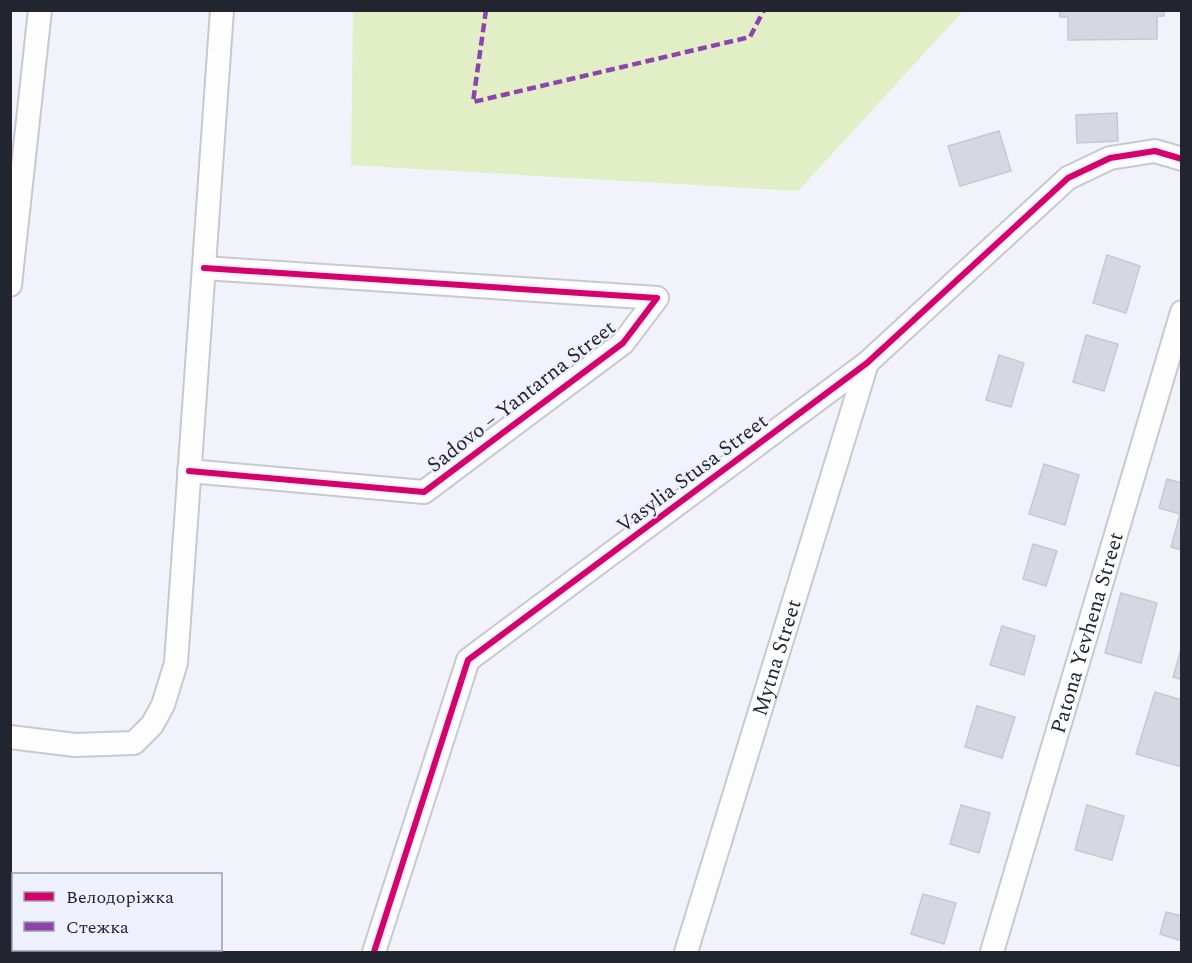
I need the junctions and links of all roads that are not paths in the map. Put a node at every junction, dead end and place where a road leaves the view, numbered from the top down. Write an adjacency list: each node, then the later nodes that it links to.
1 (40, 10): 5 (street)
2 (222, 10): 4 (street)
3 (1182, 159): 7 (street, Vasylia Stusa Street)
4 (204, 268): 8 (street); 8 (street, Sadovo – Yantarna Street)
5 (10, 285)
6 (1182, 312): 12 (street, Patona Yevhena Street)
7 (867, 363): 10 (street, Vasylia Stusa Street); 11 (street, Mytna Street)
8 (189, 471): 9 (street)
9 (10, 737)
10 (374, 952)
11 (686, 952)
12 (992, 952)

